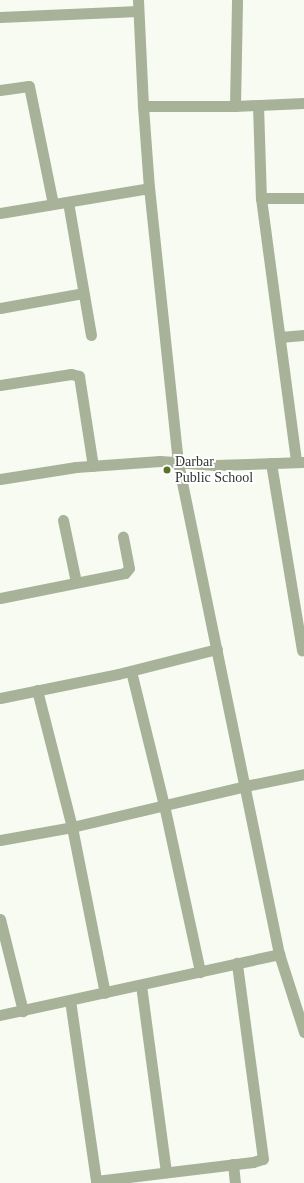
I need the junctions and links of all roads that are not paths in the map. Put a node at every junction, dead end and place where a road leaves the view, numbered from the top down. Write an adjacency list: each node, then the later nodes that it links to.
1 (237, 0): 8 (street)
2 (138, 6): 3 (street); 7 (street)
3 (0, 17)
4 (0, 90): 13 (street)
5 (304, 103): 6 (street)
6 (258, 105): 8 (street); 10 (street)
7 (143, 106): 8 (street); 9 (street)
8 (235, 106)
9 (149, 188): 12 (street); 22 (street)
10 (261, 198): 11 (street); 19 (street)
11 (304, 198)
12 (68, 202): 13 (street); 15 (street)
13 (53, 204): 14 (street)
14 (0, 213)
15 (83, 293): 16 (street); 17 (street)
16 (0, 308)
17 (92, 335)
18 (304, 335): 19 (street)
19 (280, 337): 21 (street)
20 (0, 385): 24 (street)
21 (300, 462): 23 (street)
22 (178, 463): 23 (street); 24 (street); 30 (street)
23 (271, 463): 31 (street)
24 (93, 466): 25 (street)
25 (0, 479)
26 (63, 520): 28 (street)
27 (123, 537): 28 (street)
28 (76, 582): 29 (street)
29 (0, 598)
30 (217, 649): 32 (street); 36 (street)
31 (302, 650)
32 (131, 671): 33 (street); 37 (street)
33 (37, 690): 34 (street); 38 (street)
34 (0, 698)
35 (304, 774): 36 (street)
36 (245, 786): 37 (street); 41 (street)
37 (164, 805): 38 (street); 43 (street)
38 (72, 827): 39 (street); 45 (street)
39 (0, 840)
40 (0, 918): 47 (street)
41 (279, 954): 42 (street); 49 (street)
42 (238, 963): 43 (street); 50 (street)
43 (200, 972): 44 (street)
44 (140, 985): 45 (street); 51 (street)
45 (105, 992): 46 (street)
46 (70, 1000): 47 (street); 51 (street)
47 (23, 1011): 48 (street)
48 (0, 1016)
49 (304, 1032)
50 (233, 1164): 51 (street); 52 (street)
51 (166, 1172)
52 (235, 1183)

